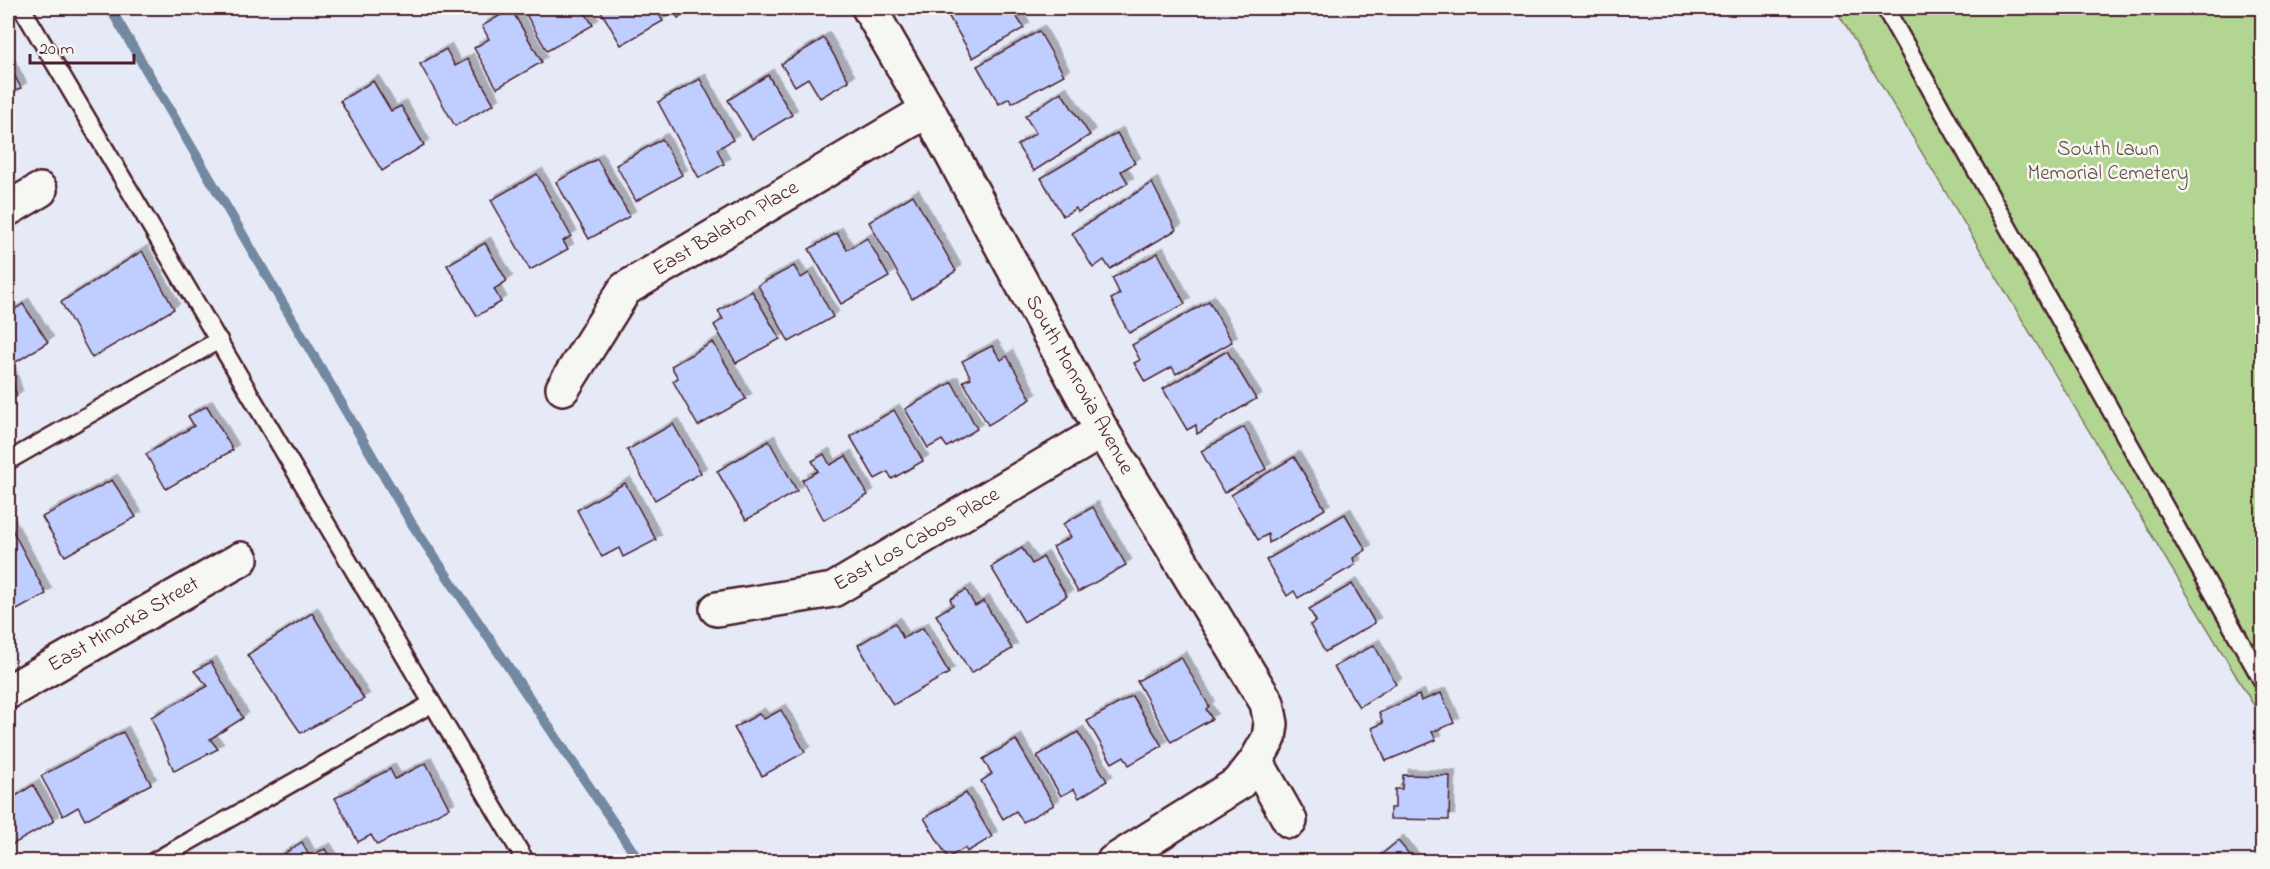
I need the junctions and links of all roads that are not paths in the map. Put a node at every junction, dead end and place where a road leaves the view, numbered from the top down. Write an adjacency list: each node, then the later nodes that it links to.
1 (22, 8): 7 (lane)
2 (869, 8): 4 (street, South Monrovia Avenue)
3 (1885, 8): 13 (lane)
4 (928, 110): 8 (street, East Balaton Place); 9 (street, South Monrovia Avenue)
5 (40, 190): 6 (street)
6 (8, 208)
7 (219, 340): 10 (lane); 15 (lane)
8 (562, 388)
9 (1102, 431): 12 (street, East Los Cabos Place); 16 (street, South Monrovia Avenue)
10 (8, 461)
11 (242, 559): 14 (street, East Minorka Street)
12 (717, 609)
13 (2262, 680)
14 (8, 692)
15 (432, 704): 18 (lane); 19 (lane)
16 (1256, 762): 17 (street); 20 (street, South Monrovia Avenue)
17 (1290, 821)
18 (153, 861)
19 (526, 861)
20 (1113, 861)

